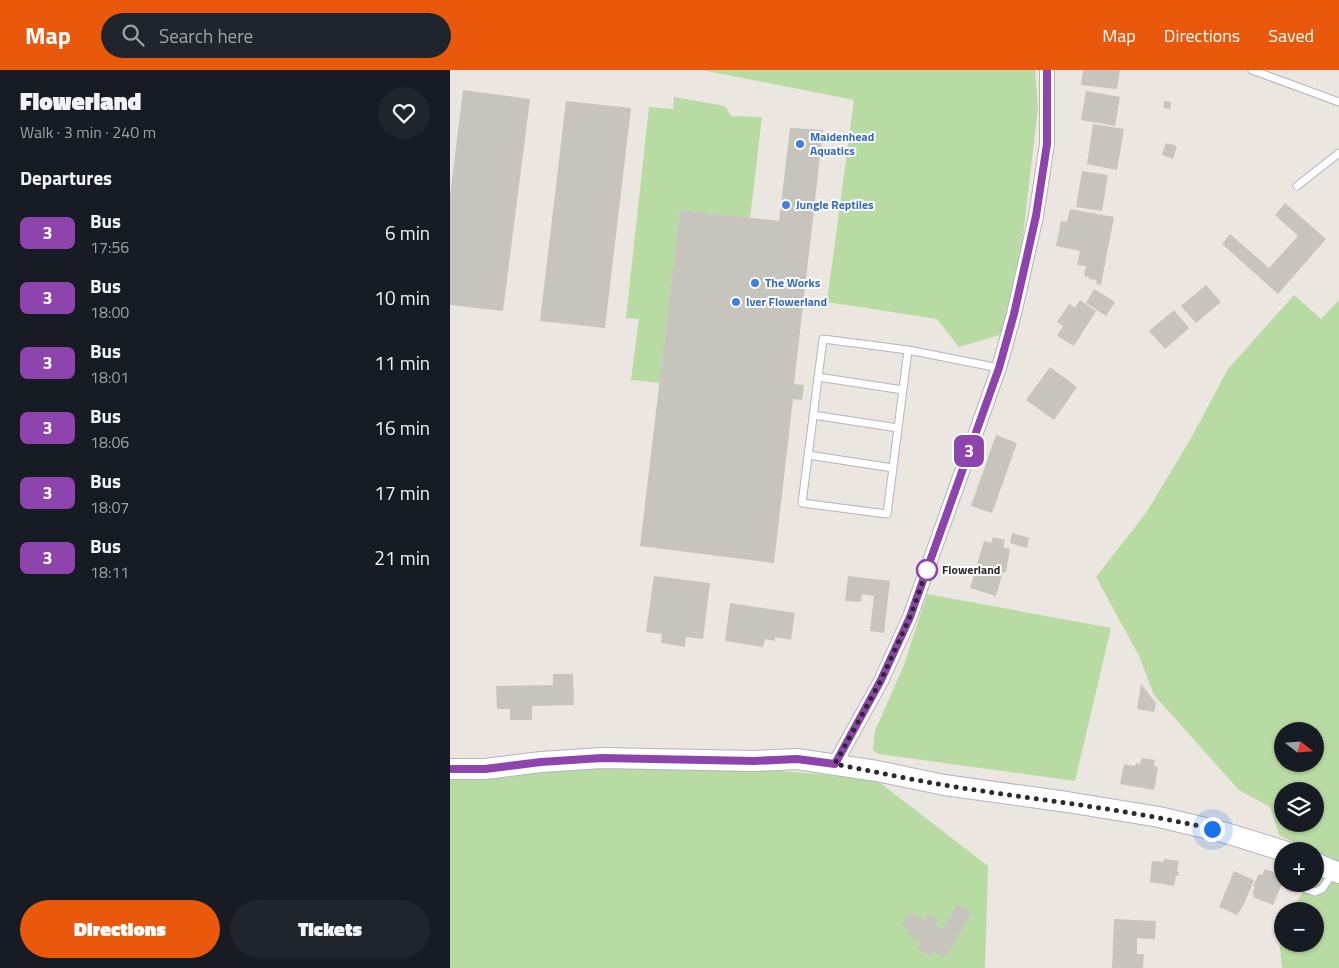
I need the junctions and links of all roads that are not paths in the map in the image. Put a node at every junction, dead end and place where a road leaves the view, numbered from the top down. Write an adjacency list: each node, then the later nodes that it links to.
1 (1047, 70): 7 (street)
2 (1252, 70): 3 (lane)
3 (1339, 102)
4 (1339, 153): 5 (lane)
5 (1297, 186)
6 (908, 350): 7 (lane); 8 (lane); 9 (lane)
7 (999, 368): 14 (street)
8 (818, 377): 9 (lane); 10 (lane)
9 (903, 390): 11 (lane)
10 (813, 415): 11 (lane); 12 (lane)
11 (898, 428): 13 (lane)
12 (808, 455): 13 (lane); 13 (lane)
13 (893, 468)
14 (835, 764): 15 (street); 16 (street)
15 (450, 769)
16 (1274, 848)
17 (1324, 867): 18 (street)
18 (1337, 872): 19 (lane)
19 (1324, 887)

